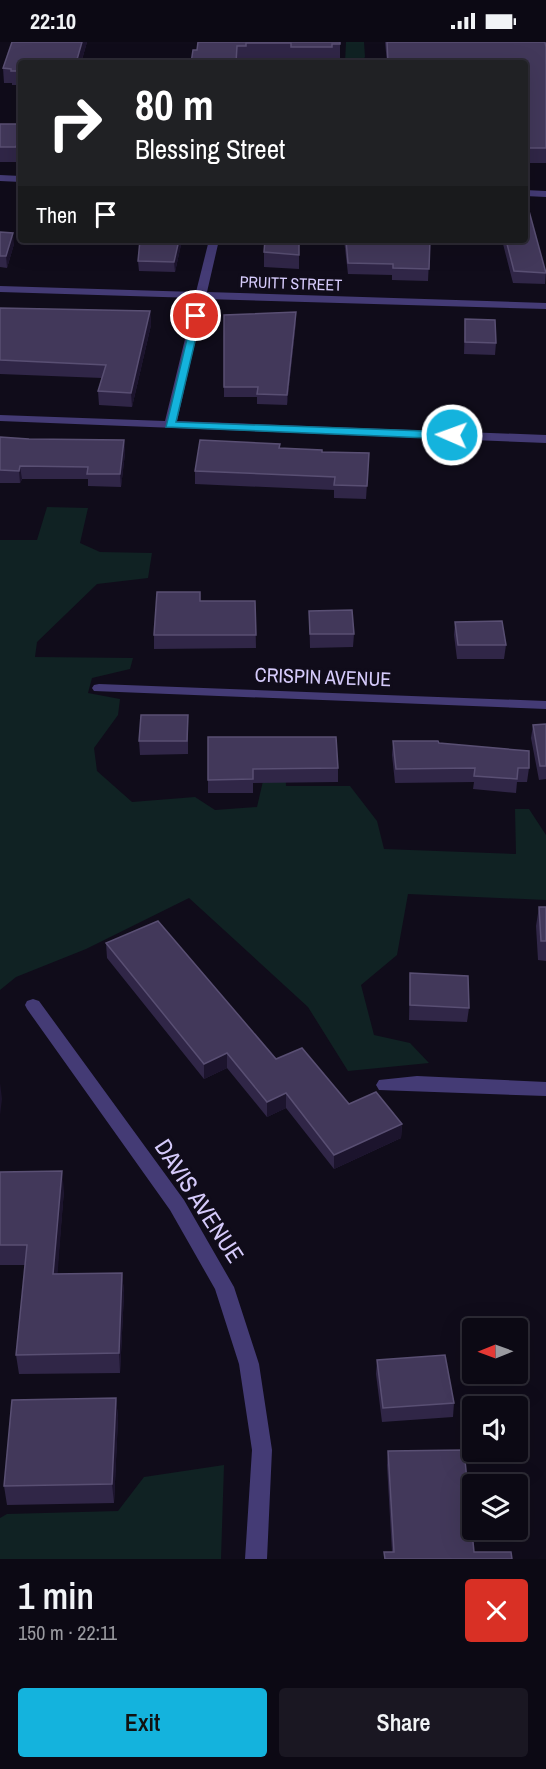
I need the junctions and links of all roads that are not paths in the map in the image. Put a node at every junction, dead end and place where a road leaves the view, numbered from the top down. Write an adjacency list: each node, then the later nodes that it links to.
1 (0, 178): 2 (street)
2 (18, 179)
3 (528, 193): 4 (street)
4 (546, 194)
5 (213, 243): 7 (street)
6 (0, 289): 7 (street, PRUITT STREET)
7 (201, 295): 8 (street, PRUITT STREET); 10 (street)
8 (546, 306)
9 (0, 418): 10 (street)
10 (170, 425): 11 (street)
11 (546, 439)
12 (99, 688): 13 (street, CRISPIN AVENUE)
13 (546, 705)
14 (33, 1005): 17 (street, DAVIS AVENUE)
15 (386, 1085): 16 (street)
16 (546, 1089)
17 (256, 1559)

